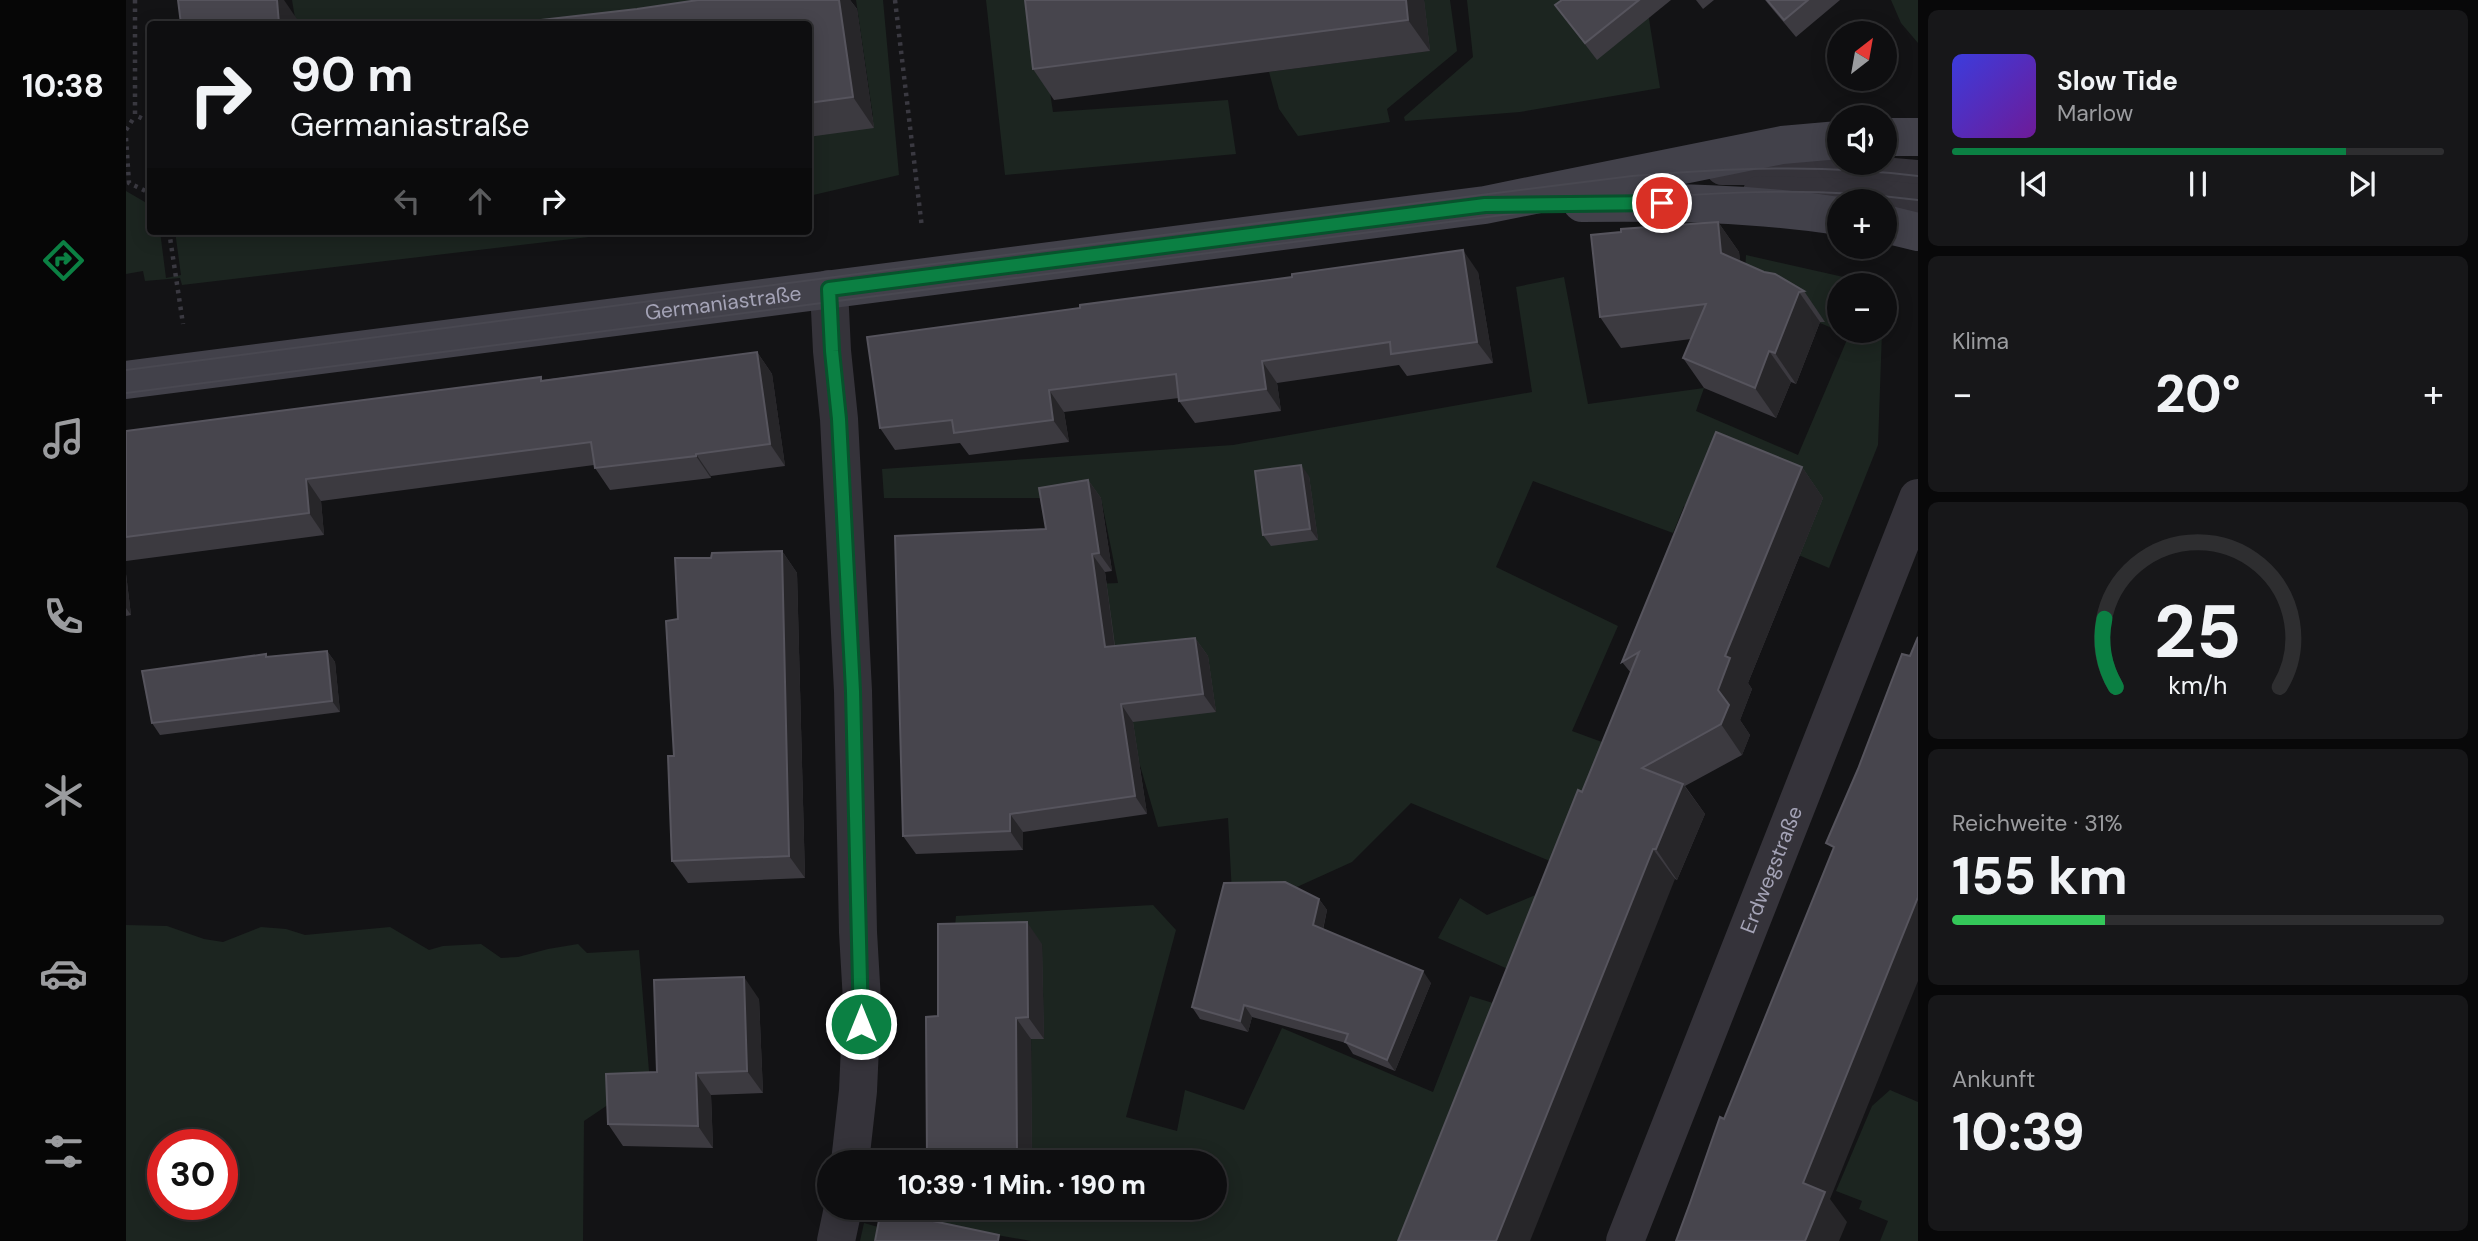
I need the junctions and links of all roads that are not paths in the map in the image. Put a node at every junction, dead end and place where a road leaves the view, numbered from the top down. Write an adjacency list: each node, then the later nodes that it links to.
1 (1897, 137): 2 (main road)
2 (1918, 137)
3 (1827, 141): 6 (main road, Germaniastraße)
4 (1918, 176): 6 (lane)
5 (1918, 200): 6 (lane)
6 (1485, 205): 7 (main road, Germaniastraße); 10 (main road, Germaniastraße)
7 (1827, 214)
8 (1897, 227): 9 (main road)
9 (1918, 232)
10 (829, 289): 11 (main road, Germaniastraße); 13 (street)
11 (126, 380)
12 (1918, 498): 16 (street, Erdwegstraße)
13 (851, 1150)
14 (840, 1220): 15 (street)
15 (836, 1241)
16 (1625, 1241)

